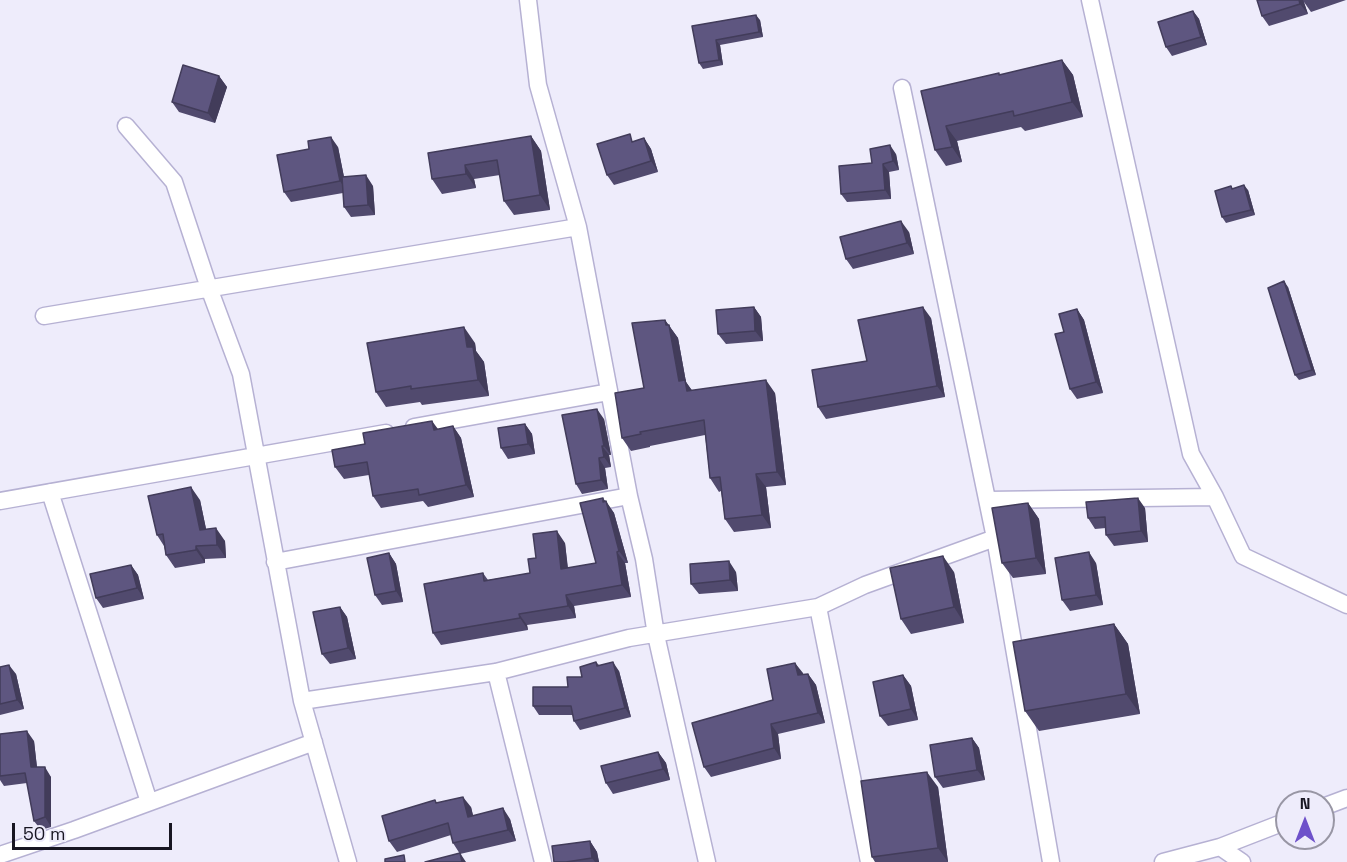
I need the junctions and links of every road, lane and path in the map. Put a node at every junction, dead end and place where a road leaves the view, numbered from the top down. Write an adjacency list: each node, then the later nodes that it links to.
1 (528, 0): 5 (street)
2 (1090, 0): 12 (street)
3 (902, 88): 14 (street)
4 (126, 126): 6 (street)
5 (578, 227): 6 (street); 8 (street)
6 (209, 288): 7 (street); 9 (street)
7 (44, 316)
8 (609, 392): 9 (street); 11 (street)
9 (255, 456): 10 (street); 16 (street)
10 (50, 492): 13 (street); 23 (street)
11 (629, 496): 16 (street); 19 (street)
12 (1215, 497): 14 (street); 17 (street)
13 (0, 501)
14 (987, 501): 15 (street)
15 (994, 538): 18 (street); 31 (street)
16 (275, 562): 21 (street)
17 (1347, 605)
18 (818, 607): 19 (street); 30 (street)
19 (656, 635): 20 (street); 29 (street)
20 (496, 672): 21 (street); 28 (street)
21 (302, 701): 22 (street)
22 (314, 742): 23 (street); 27 (street)
23 (149, 802): 26 (street)
24 (1275, 826): 25 (street)
25 (1220, 847): 32 (street); 33 (street)
26 (0, 855)
27 (348, 862)
28 (543, 862)
29 (707, 862)
30 (869, 862)
31 (1051, 862)
32 (1163, 862)
33 (1242, 862)

